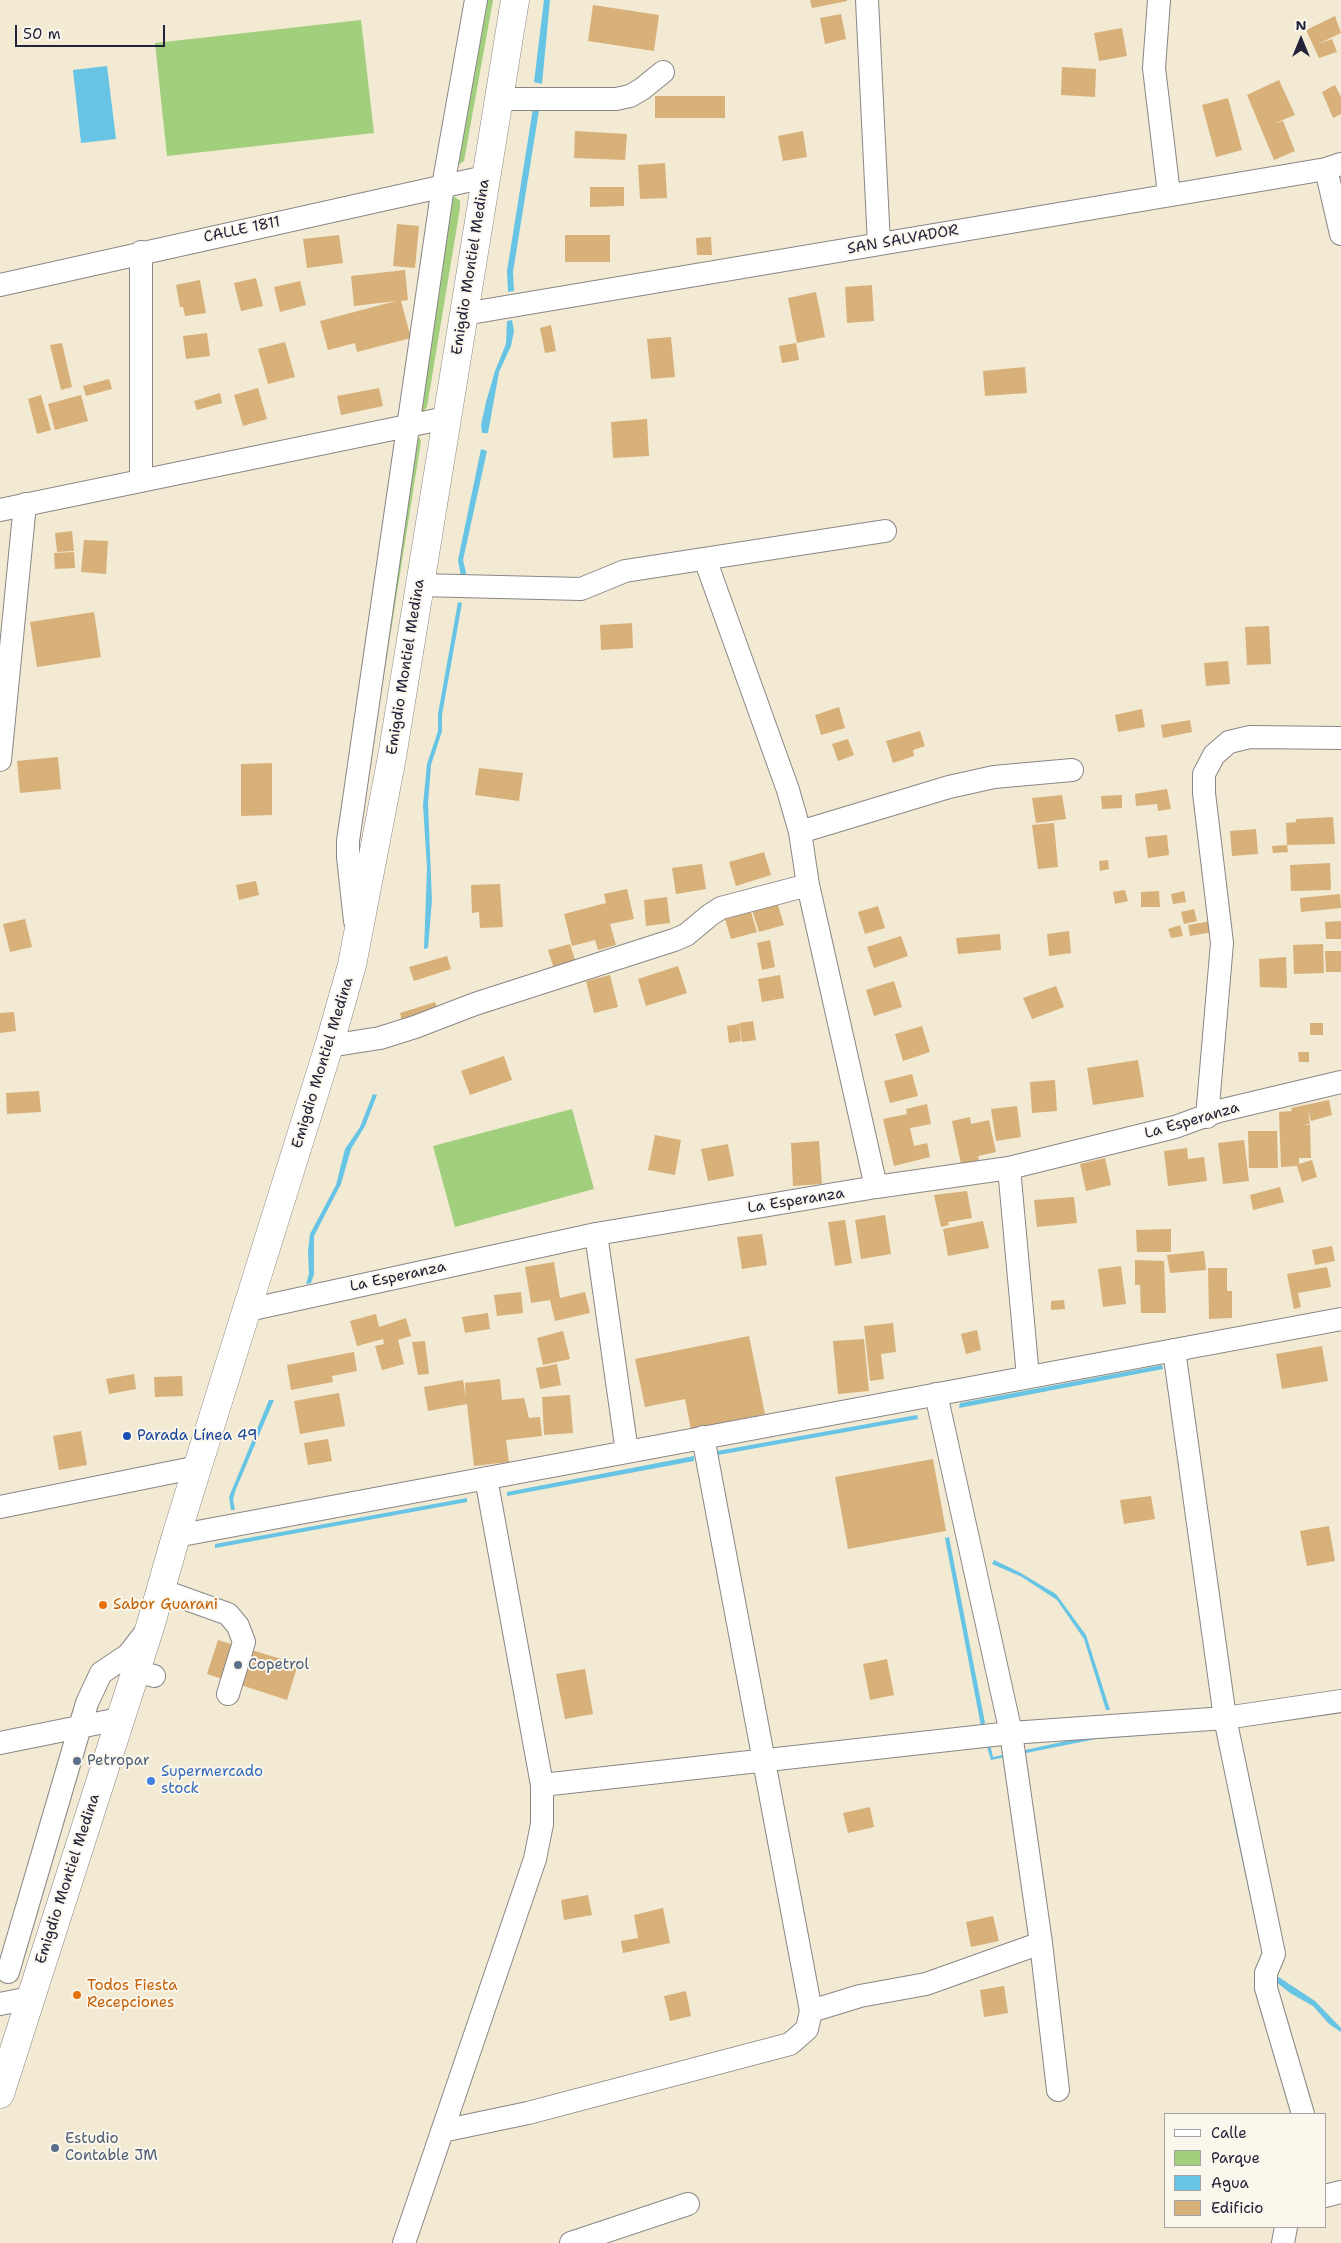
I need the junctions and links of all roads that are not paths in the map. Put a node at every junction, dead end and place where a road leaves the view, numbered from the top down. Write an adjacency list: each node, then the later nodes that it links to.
1 (476, 0): 9 (street)
2 (515, 0): 6 (main road, Emigdio Montiel Medina)
3 (867, 0): 12 (street)
4 (1159, 0): 10 (street)
5 (663, 72): 6 (street)
6 (498, 99): 8 (main road, Emigdio Montiel Medina)
7 (1334, 166): 10 (street, SAN SALVADOR); 11 (street)
8 (485, 177): 9 (street, CALLE 1811); 15 (main road, Emigdio Montiel Medina)
9 (443, 186): 13 (street, CALLE 1811); 17 (street)
10 (1169, 194): 12 (street, SAN SALVADOR)
11 (1341, 234)
12 (879, 244): 15 (street, SAN SALVADOR)
13 (142, 252): 14 (street, CALLE 1811); 18 (street)
14 (0, 285)
15 (464, 314): 16 (main road, Emigdio Montiel Medina)
16 (446, 418): 17 (street); 23 (main road, Emigdio Montiel Medina)
17 (407, 426): 18 (street); 29 (street)
18 (141, 481): 19 (street)
19 (26, 504): 20 (street); 25 (street)
20 (0, 510)
21 (885, 531): 22 (street)
22 (705, 559): 23 (street); 27 (street)
23 (418, 585): 29 (main road, Emigdio Montiel Medina)
24 (1341, 738): 32 (street)
25 (0, 760)
26 (1072, 770): 27 (street)
27 (800, 832): 28 (street)
28 (808, 885): 30 (street); 34 (street)
29 (358, 939): 30 (main road, Emigdio Montiel Medina)
30 (329, 1046): 36 (main road, Emigdio Montiel Medina)
31 (1341, 1082): 32 (street, La Esperanza)
32 (1207, 1117): 33 (street, La Esperanza)
33 (1009, 1168): 34 (street, La Esperanza); 39 (street)
34 (876, 1187): 35 (street, La Esperanza)
35 (596, 1234): 36 (street, La Esperanza); 42 (street)
36 (248, 1310): 43 (main road, Emigdio Montiel Medina)
37 (1341, 1318): 38 (street)
38 (1174, 1350): 39 (street); 51 (street)
39 (1028, 1377): 40 (street)
40 (936, 1394): 41 (street); 54 (street)
41 (704, 1437): 42 (street); 56 (street)
42 (627, 1452): 44 (street)
43 (198, 1467): 45 (street); 46 (main road, Emigdio Montiel Medina)
44 (486, 1478): 46 (street); 57 (street)
45 (0, 1507)
46 (176, 1536): 47 (main road, Emigdio Montiel Medina)
47 (160, 1590): 48 (main road, Emigdio Montiel Medina); 49 (street)
48 (150, 1627): 52 (main road, Emigdio Montiel Medina); 53 (street)
49 (228, 1694)
50 (1341, 1701): 51 (street)
51 (1225, 1718): 54 (street); 66 (street)
52 (120, 1719): 53 (street); 59 (main road, Emigdio Montiel Medina)
53 (80, 1727): 55 (street); 60 (street)
54 (1011, 1733): 56 (street); 58 (street)
55 (0, 1743)
56 (764, 1760): 57 (street); 63 (street)
57 (542, 1785): 67 (street)
58 (1041, 1943): 63 (street); 65 (street)
59 (41, 1966): 60 (street); 61 (main road, Emigdio Montiel Medina)
60 (4, 1973)
61 (30, 1998): 62 (street); 64 (main road, Emigdio Montiel Medina)
62 (0, 2004)
63 (811, 2011): 67 (street)
64 (2, 2078)
65 (1058, 2090)
66 (1303, 2113)
67 (442, 2131): 70 (street)
68 (688, 2204): 71 (street)
69 (1286, 2228): 72 (street)
70 (404, 2243)
71 (571, 2243)
72 (1283, 2243)

